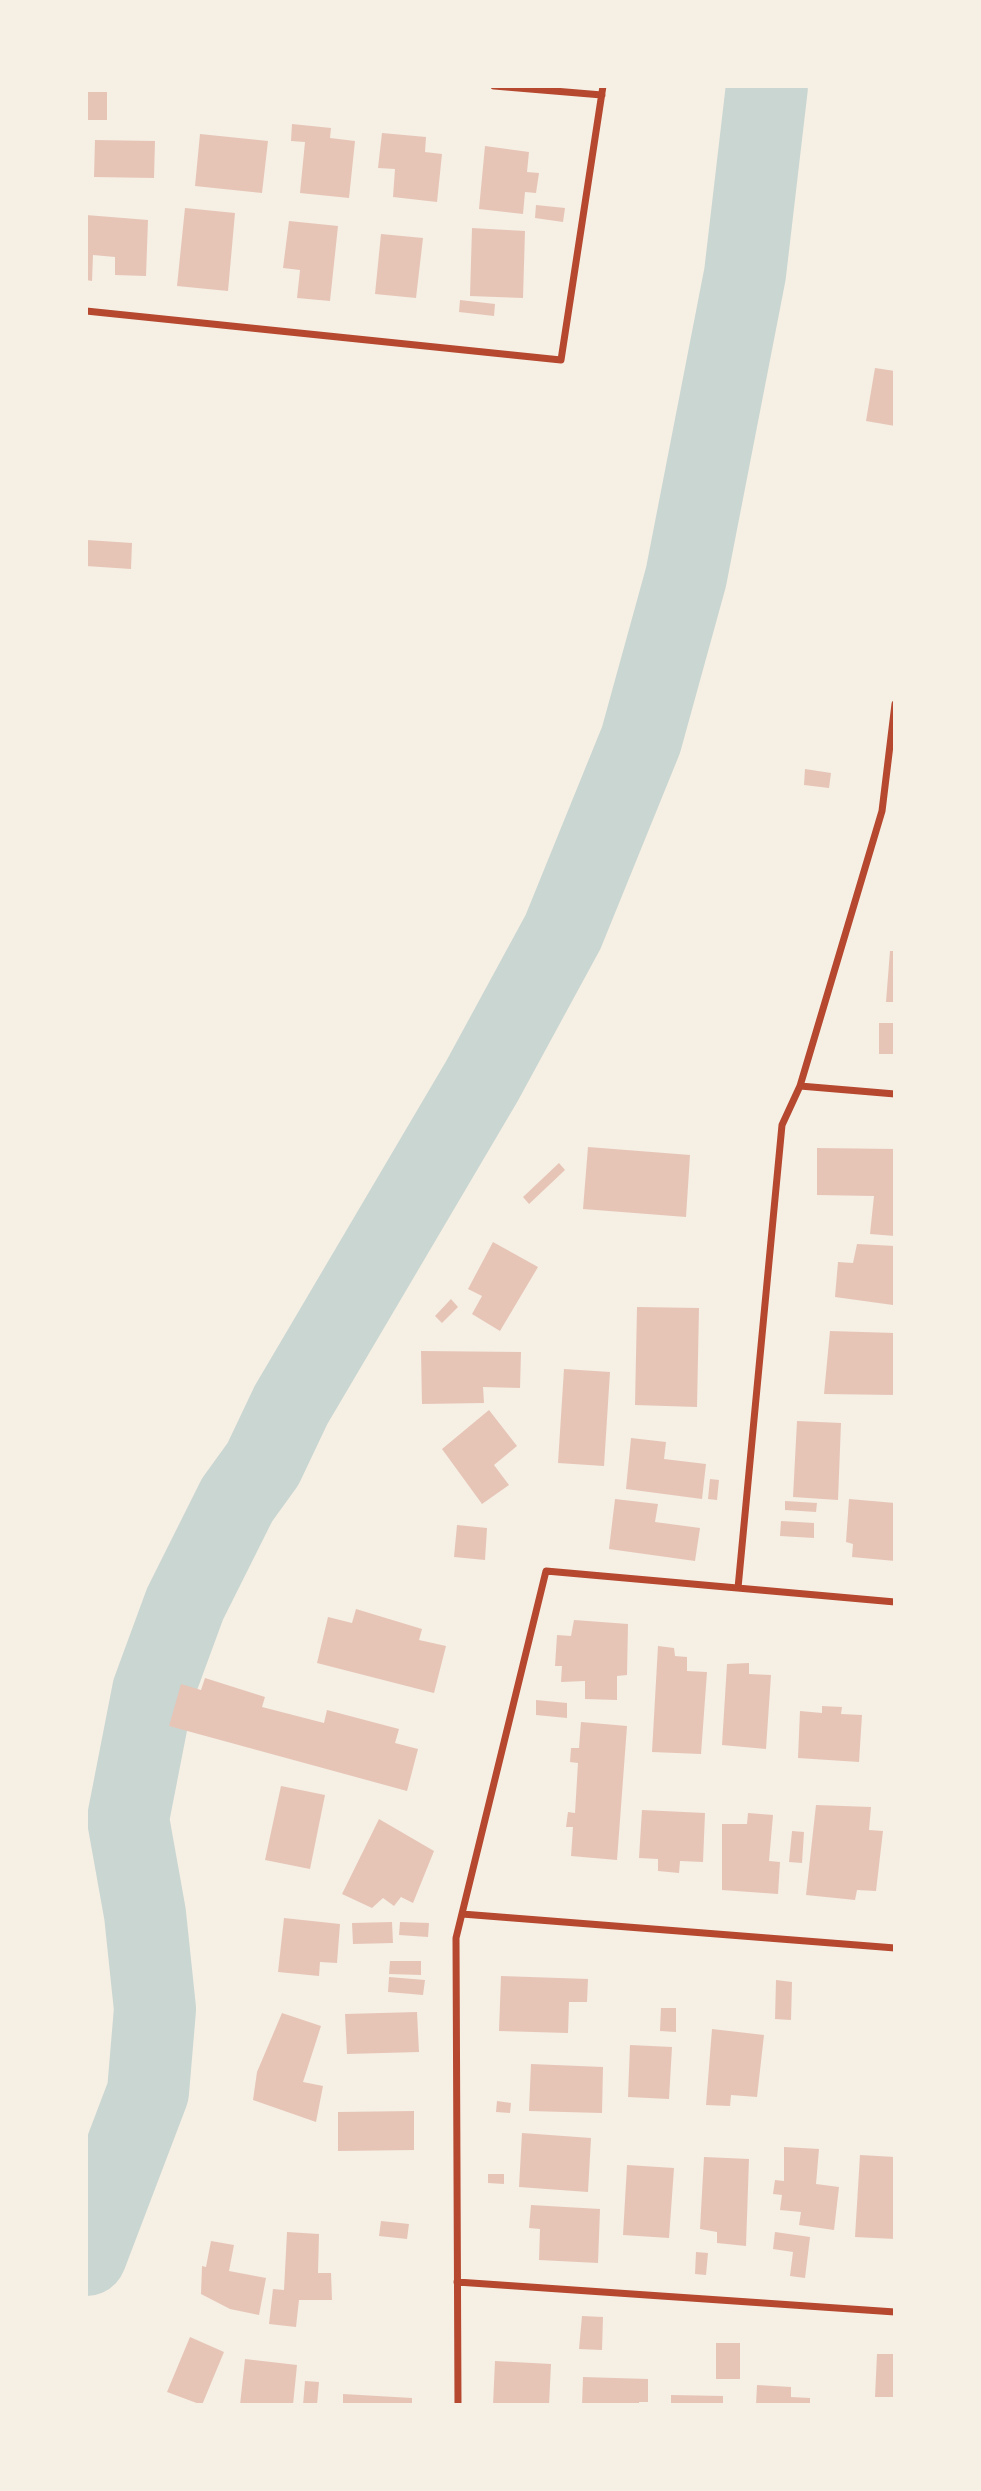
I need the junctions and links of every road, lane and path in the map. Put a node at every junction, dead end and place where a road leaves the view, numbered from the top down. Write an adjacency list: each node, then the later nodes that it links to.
1 (494, 86): 3 (street)
2 (603, 86): 3 (street)
3 (602, 95): 4 (street)
4 (86, 311)
5 (895, 704): 6 (street)
6 (800, 1086): 7 (street); 8 (street)
7 (895, 1094)
8 (738, 1588): 9 (street); 10 (street)
9 (895, 1602)
10 (462, 1914): 11 (street); 12 (street)
11 (895, 1948)
12 (457, 2282): 13 (street); 14 (street)
13 (895, 2312)
14 (458, 2405)

